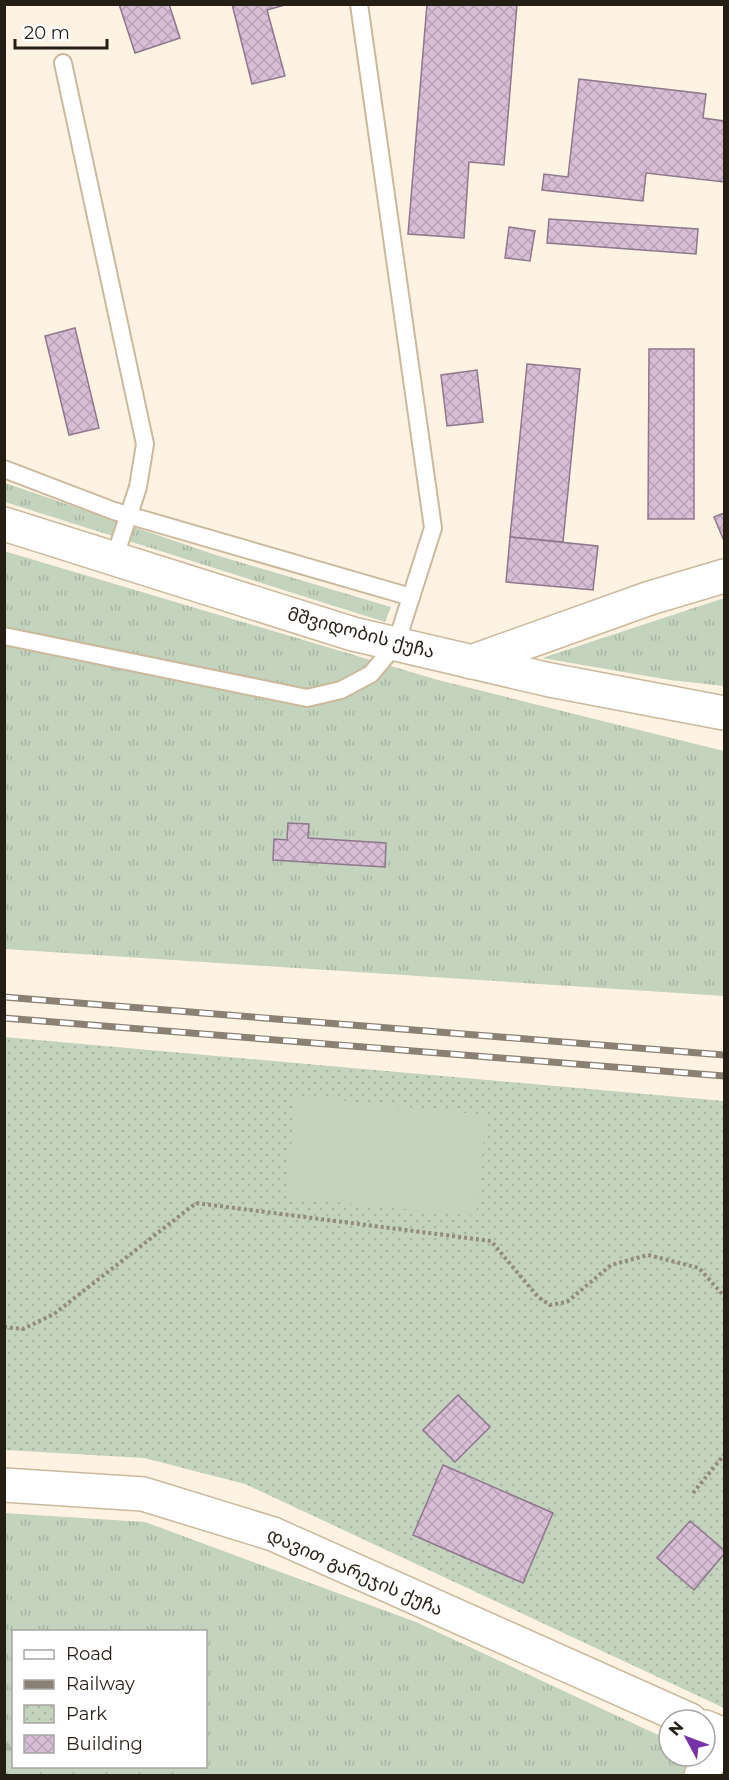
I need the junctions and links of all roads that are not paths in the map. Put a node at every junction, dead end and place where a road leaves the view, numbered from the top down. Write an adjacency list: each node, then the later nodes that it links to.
1 (359, 4): 8 (lane)
2 (63, 63): 4 (lane)
3 (4, 470): 4 (lane)
4 (129, 515): 6 (lane); 8 (lane)
5 (4, 524): 6 (main road, მშვიდობის ქუჩა)
6 (114, 559): 10 (main road, მშვიდობის ქუჩა)
7 (724, 576): 11 (main road)
8 (411, 597): 10 (lane)
9 (4, 636): 10 (lane)
10 (396, 644): 11 (main road, მშვიდობის ქუჩა)
11 (471, 662): 12 (main road, მშვიდობის ქუჩა)
12 (724, 713)
13 (4, 1485): 14 (main road, დავით გარეჯის ქუჩა)
14 (663, 1708)
15 (724, 1735): 16 (main road)
16 (700, 1776)

